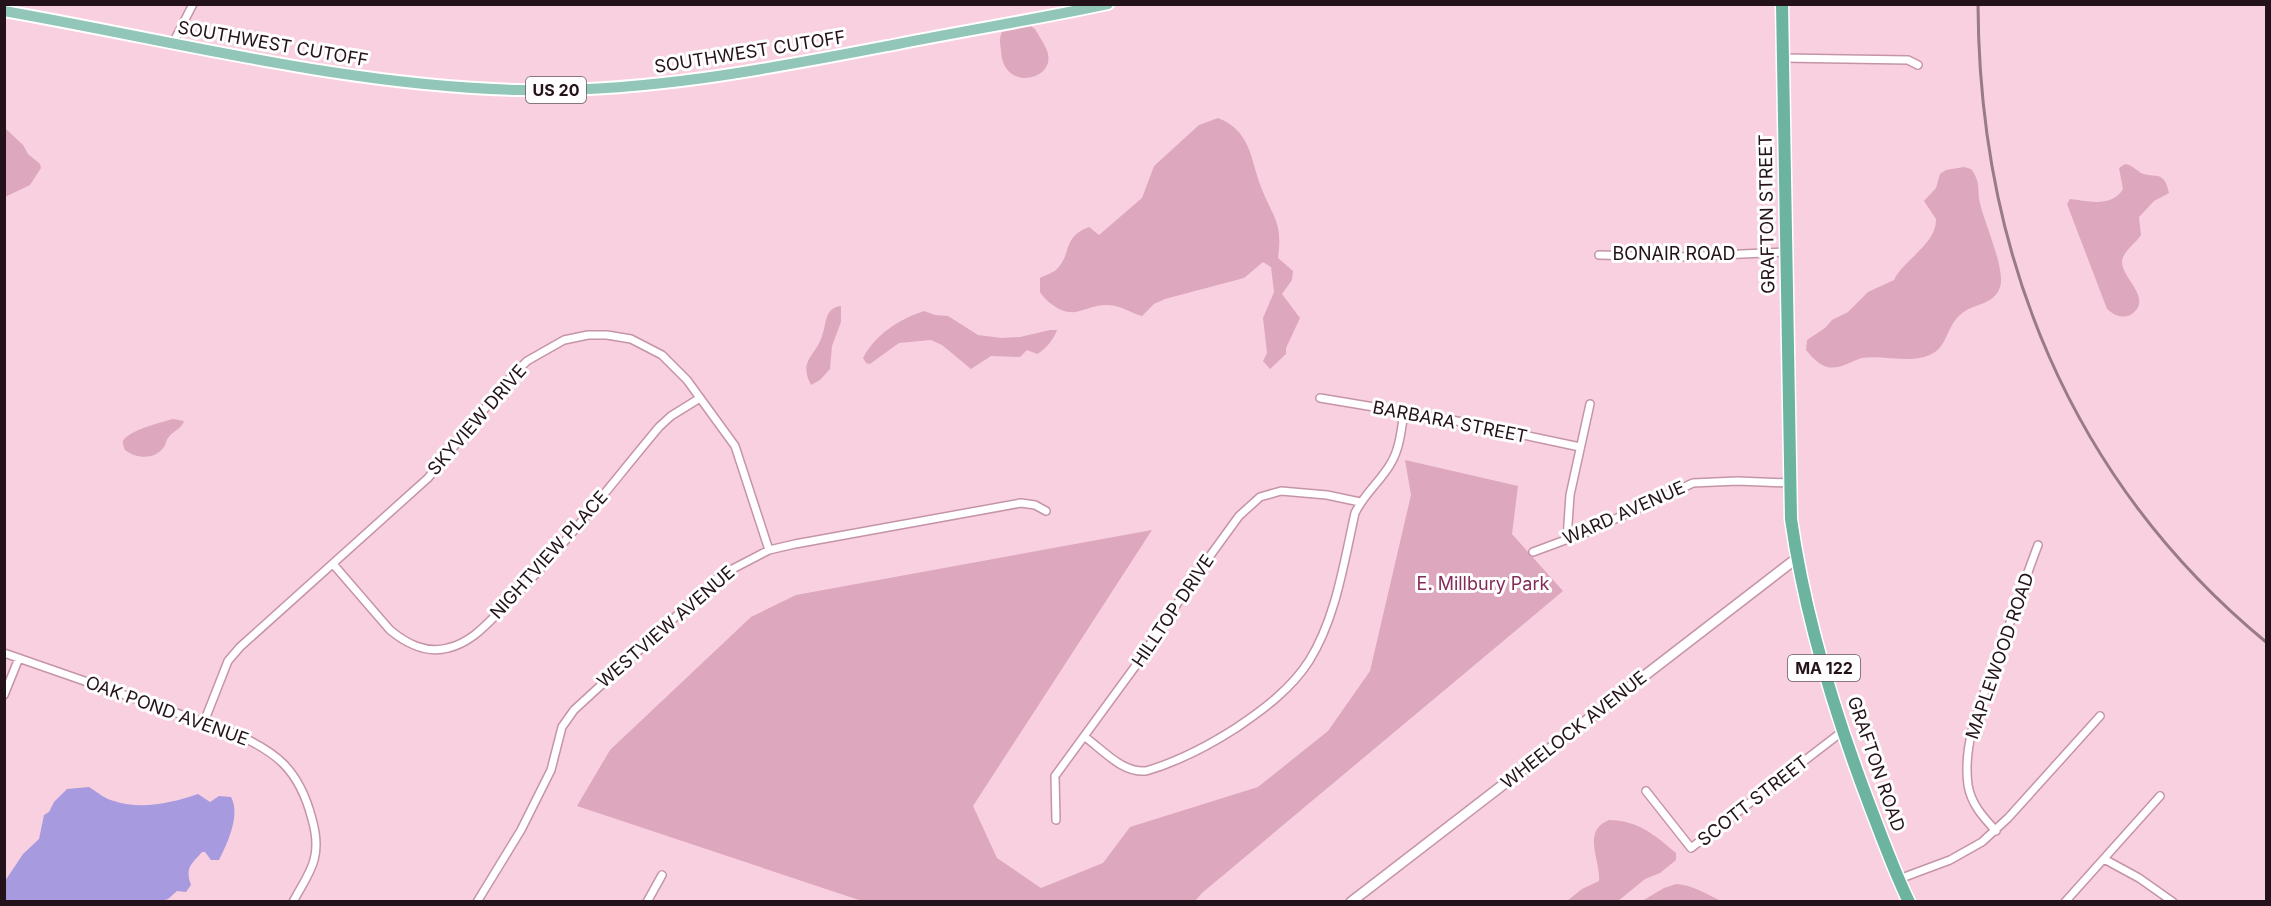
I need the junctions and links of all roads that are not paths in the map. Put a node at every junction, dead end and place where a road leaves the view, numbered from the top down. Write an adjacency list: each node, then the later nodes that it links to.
1 (193, 4): 5 (street)
2 (1108, 4): 5 (main road, SOUTHWEST CUTOFF / US 20)
3 (1782, 4): 6 (highway, GRAFTON STREET / MA 122)
4 (4, 10): 5 (main road, SOUTHWEST CUTOFF / US 20)
5 (173, 43)
6 (1782, 58): 7 (street); 8 (highway, GRAFTON STREET / MA 122)
7 (1918, 65)
8 (1785, 252): 9 (street, BONAIR ROAD); 14 (highway, GRAFTON STREET / MA 122)
9 (1599, 255)
10 (700, 398): 21 (street, SKYVIEW DRIVE); 24 (street, SKYVIEW DRIVE); 24 (street, NIGHTVIEW PLACE)
11 (1320, 398): 13 (street, BARBARA STREET)
12 (1590, 404): 15 (street)
13 (1404, 412): 15 (street, BARBARA STREET); 17 (street)
14 (1788, 423): 16 (highway, GRAFTON ROAD / MA 122)
15 (1580, 447): 19 (street)
16 (1789, 483): 19 (street, WARD AVENUE); 23 (highway, GRAFTON ROAD / MA 122)
17 (1360, 502): 31 (street, HILLTOP DRIVE); 31 (street)
18 (1046, 511): 21 (street, WESTVIEW AVENUE)
19 (1567, 539): 22 (street, WARD AVENUE)
20 (2038, 545): 35 (street, MAPLEWOOD ROAD)
21 (769, 550): 41 (street, WESTVIEW AVENUE)
22 (1533, 552)
23 (1797, 558): 30 (highway, GRAFTON ROAD / MA 122); 43 (street, WHEELOCK AVENUE)
24 (333, 564): 29 (street, SKYVIEW DRIVE)
25 (4, 653): 26 (street, OAK POND AVENUE)
26 (19, 658): 27 (street); 29 (street, OAK POND AVENUE)
27 (4, 695)
28 (2100, 716): 35 (street)
29 (204, 722): 40 (street, OAK POND AVENUE)
30 (1843, 731): 32 (street, SCOTT STREET); 38 (highway, GRAFTON ROAD / MA 122)
31 (1085, 737): 34 (street, HILLTOP DRIVE)
32 (1646, 791)
33 (2160, 796): 36 (street)
34 (1056, 820)
35 (1996, 831): 38 (street)
36 (2104, 859): 44 (street); 45 (street)
37 (662, 875): 42 (street)
38 (1899, 879): 39 (highway, GRAFTON ROAD / MA 122)
39 (1905, 900)
40 (293, 902)
41 (477, 902)
42 (647, 902)
43 (1351, 902)
44 (2065, 902)
45 (2173, 902)

